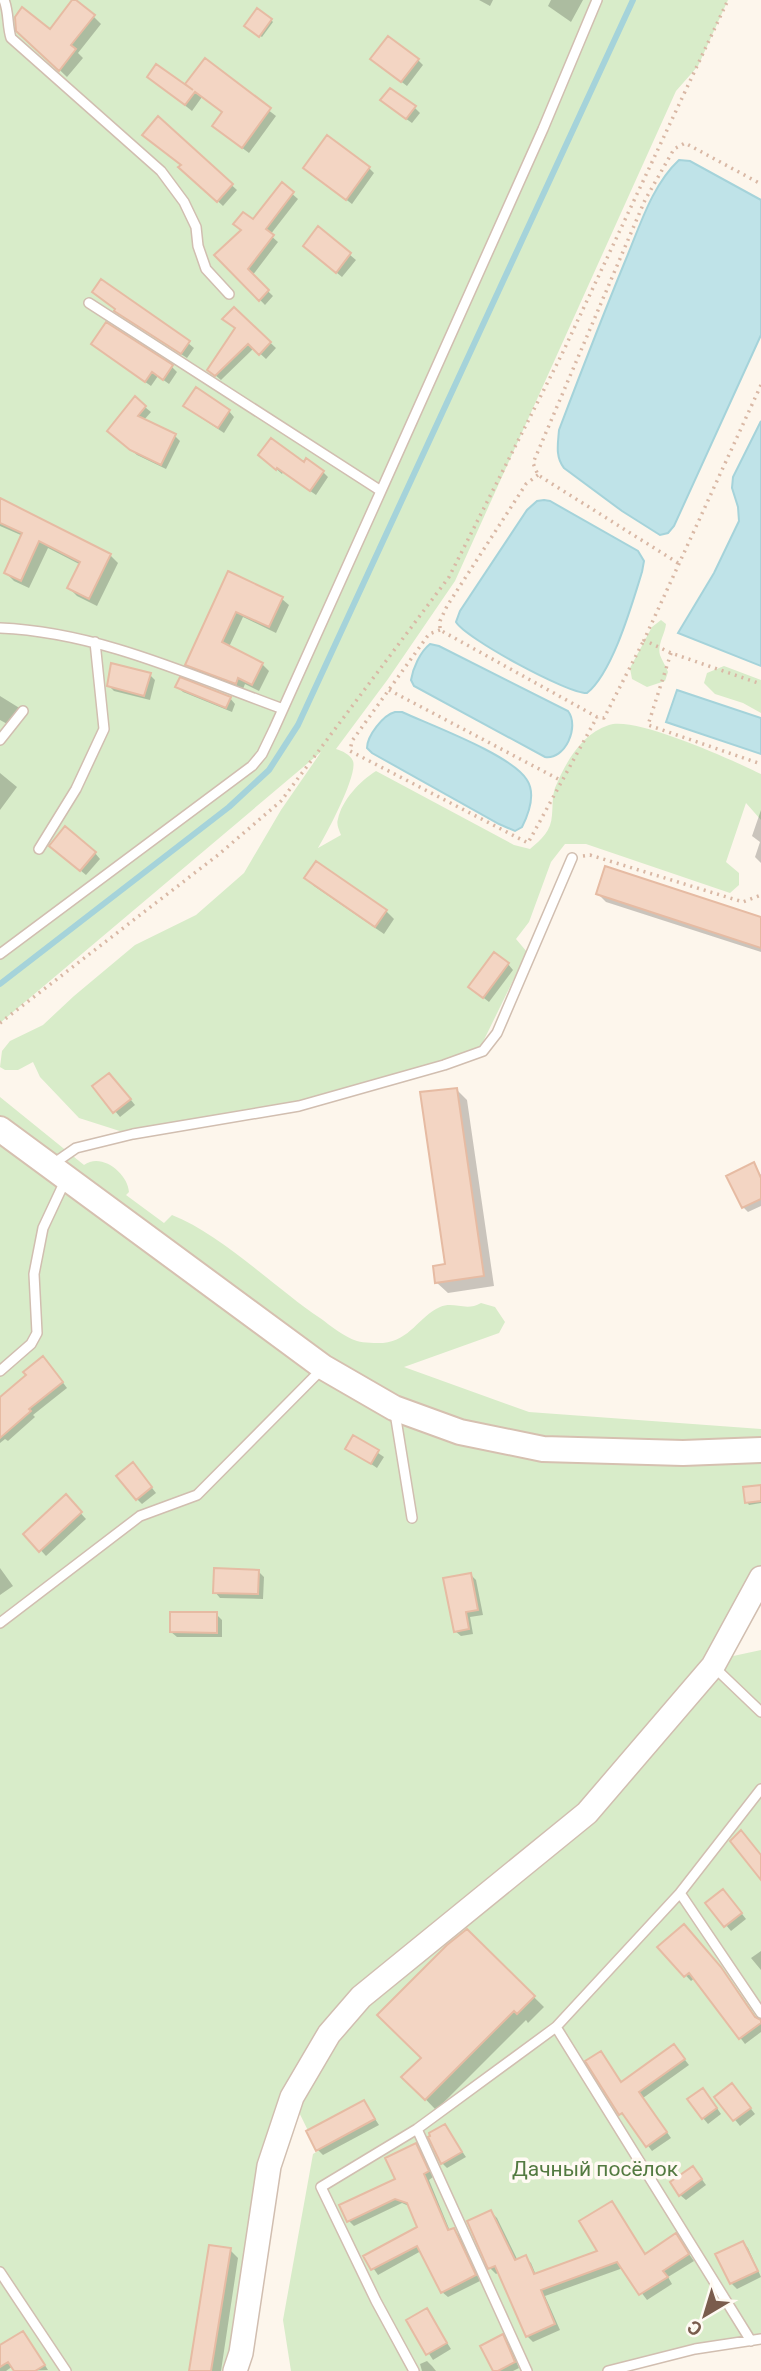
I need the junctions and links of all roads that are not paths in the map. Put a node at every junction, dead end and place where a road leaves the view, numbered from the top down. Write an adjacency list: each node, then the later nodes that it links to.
1 (4, 0): 3 (lane)
2 (597, 0): 5 (lane)
3 (229, 294)
4 (89, 303): 5 (lane)
5 (382, 491): 8 (lane)
6 (0, 628): 7 (lane)
7 (95, 642): 8 (lane); 11 (lane)
8 (283, 709): 13 (lane)
9 (23, 711): 10 (lane)
10 (0, 740)
11 (39, 849)
12 (572, 858): 15 (lane)
13 (0, 954)
14 (0, 1129): 15 (main road)
15 (57, 1173): 16 (main road); 17 (lane)
16 (323, 1367): 18 (main road); 22 (lane)
17 (0, 1371)
18 (394, 1408): 19 (main road); 20 (lane)
19 (761, 1450)
20 (412, 1518)
21 (761, 1578): 23 (street)
22 (0, 1623)
23 (713, 1666): 24 (lane); 33 (street)
24 (761, 1712)
25 (761, 1788): 26 (lane)
26 (680, 1893): 27 (lane); 28 (lane)
27 (761, 2013)
28 (556, 2027): 29 (lane); 32 (lane)
29 (418, 2129): 35 (lane); 36 (lane)
30 (0, 2272): 34 (lane)
31 (761, 2339): 32 (lane)
32 (751, 2341): 37 (lane)
33 (239, 2365)
34 (66, 2371)
35 (414, 2371)
36 (527, 2371)
37 (608, 2371)

